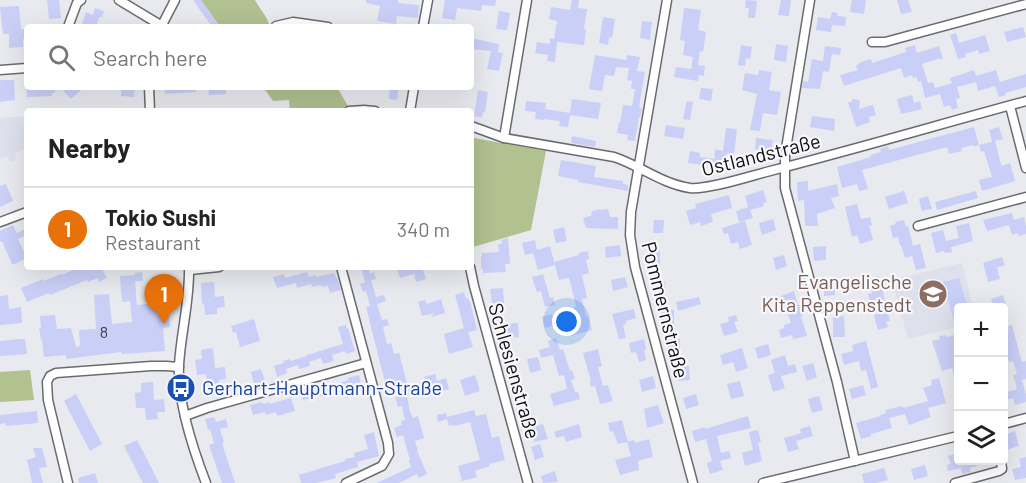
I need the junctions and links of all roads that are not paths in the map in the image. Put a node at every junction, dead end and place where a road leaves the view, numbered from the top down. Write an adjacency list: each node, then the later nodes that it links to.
1 (118, 0): 10 (street)
2 (176, 0): 11 (street)
3 (428, 0): 14 (street)
4 (527, 0): 25 (street)
5 (668, 0): 27 (street, Pommernstraße)
6 (810, 0): 26 (street)
7 (78, 1): 9 (street)
8 (1026, 4): 15 (street)
9 (69, 24)
10 (159, 24)
11 (163, 24)
12 (284, 24): 13 (street)
13 (307, 24)
14 (424, 24)
15 (872, 42)
16 (24, 68): 17 (street)
17 (0, 70)
18 (149, 90): 22 (street)
19 (414, 90): 23 (street)
20 (1026, 101): 21 (street, Ostlandstraße)
21 (1010, 106): 26 (street, Ostlandstraße); 28 (street)
22 (150, 108)
23 (410, 108)
24 (474, 127): 25 (street, Ostlandstraße)
25 (504, 138): 27 (street, Ostlandstraße)
26 (784, 167): 27 (street, Ostlandstraße); 42 (street)
27 (639, 168): 48 (street, Pommernstraße)
28 (1026, 168)
29 (1026, 197): 32 (street)
30 (24, 213): 31 (street)
31 (0, 222)
32 (918, 226)
33 (189, 270): 37 (street)
34 (342, 270): 36 (street)
35 (471, 270): 47 (street, Schlesienstraße)
36 (366, 363): 38 (street); 46 (street)
37 (179, 367): 38 (street); 44 (street)
38 (185, 416): 45 (street)
39 (1026, 418): 40 (street)
40 (1008, 423)
41 (954, 437): 42 (street)
42 (855, 461): 49 (street)
43 (1002, 465): 50 (street)
44 (68, 483)
45 (206, 483)
46 (346, 483)
47 (528, 483)
48 (693, 483)
49 (763, 483)
50 (955, 483)

